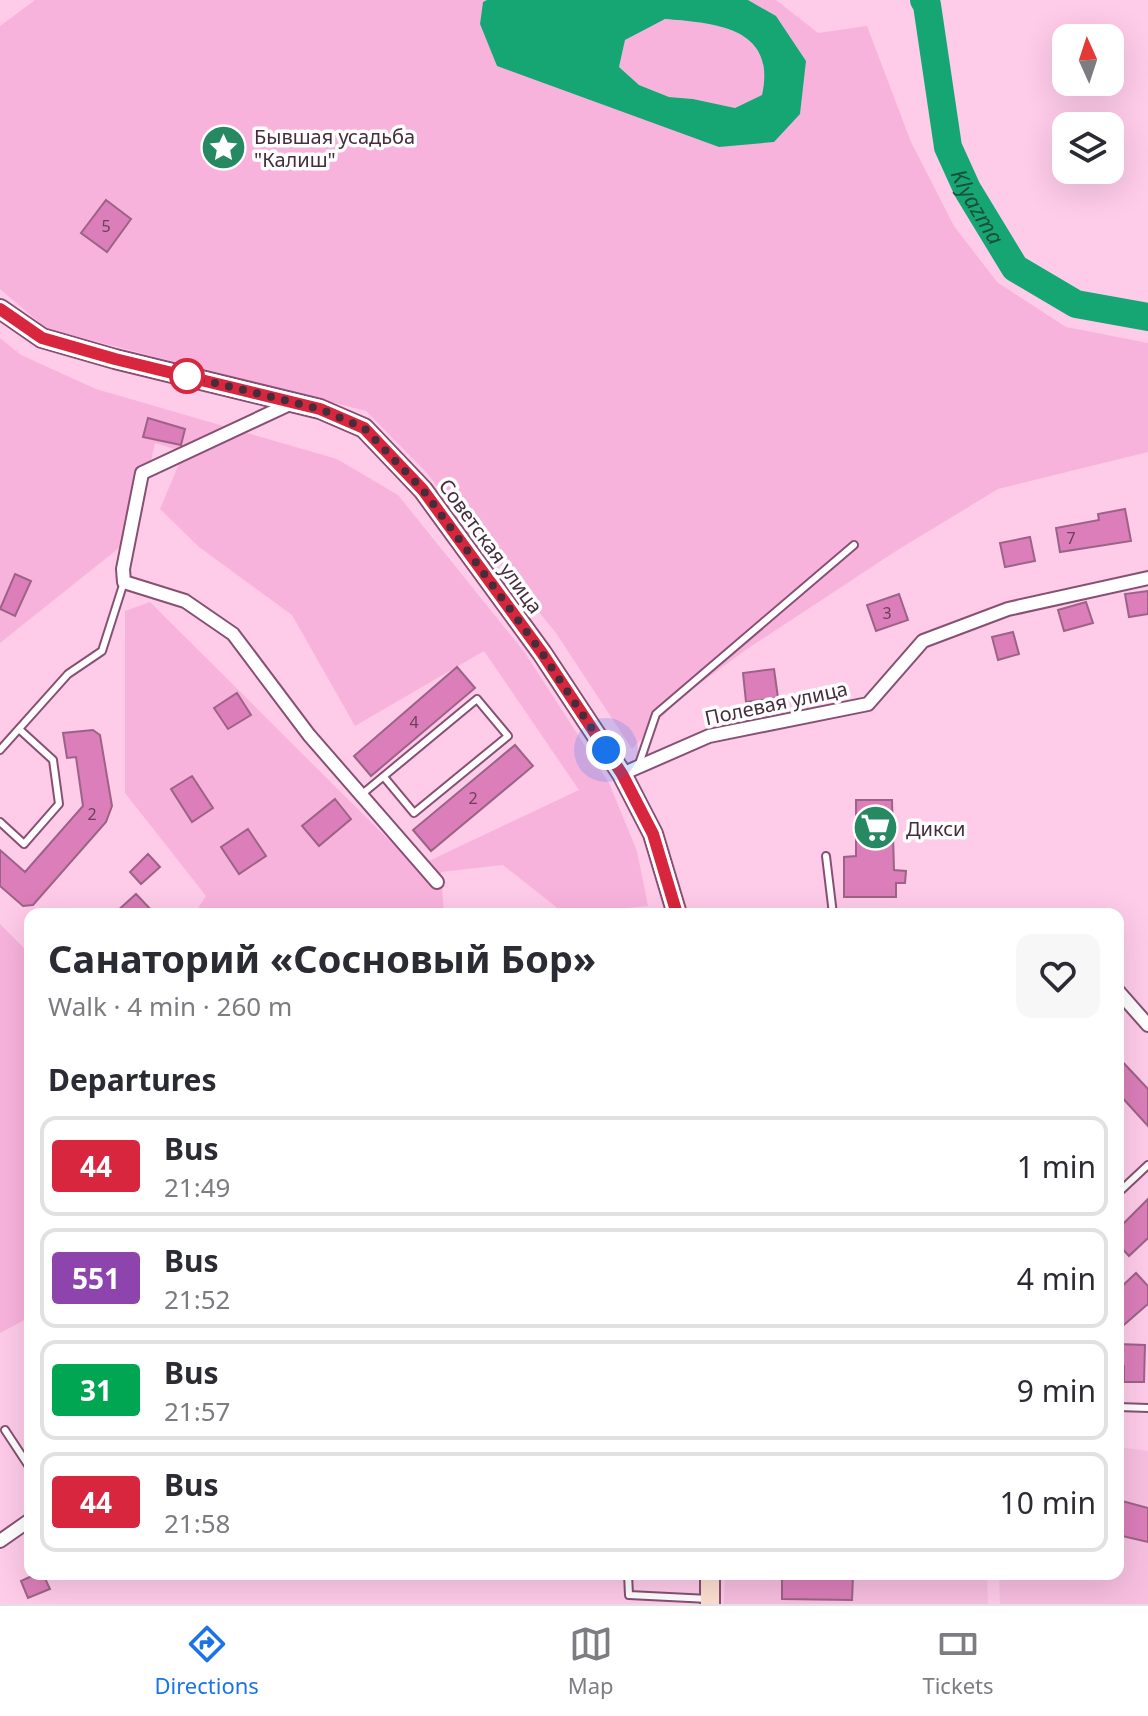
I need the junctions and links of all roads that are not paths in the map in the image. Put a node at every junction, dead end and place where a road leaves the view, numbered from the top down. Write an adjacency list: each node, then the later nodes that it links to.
1 (0, 309): 2 (main road, Советская улица)
2 (294, 402): 5 (street); 8 (main road, Советская улица)
3 (854, 545): 8 (lane)
4 (1148, 578): 8 (street, Полевая улица)
5 (124, 582): 6 (lane); 10 (street)
6 (19, 729): 7 (lane); 11 (lane)
7 (0, 750)
8 (630, 771): 14 (main road, Советская улица)
9 (384, 777): 9 (lane); 10 (lane)
10 (361, 795): 13 (street)
11 (0, 822)
12 (826, 856): 15 (lane)
13 (437, 882)
14 (675, 908)
15 (832, 908)
16 (1124, 1001): 17 (street)
17 (1148, 1025)
18 (1148, 1165): 19 (lane)
19 (1124, 1187)
20 (1124, 1407): 21 (lane)
21 (1148, 1408)
22 (5, 1430): 23 (lane)
23 (24, 1459)
24 (24, 1524): 25 (street)
25 (0, 1541)
26 (628, 1580): 28 (lane)
27 (710, 1580): 28 (main road)
28 (710, 1602)

